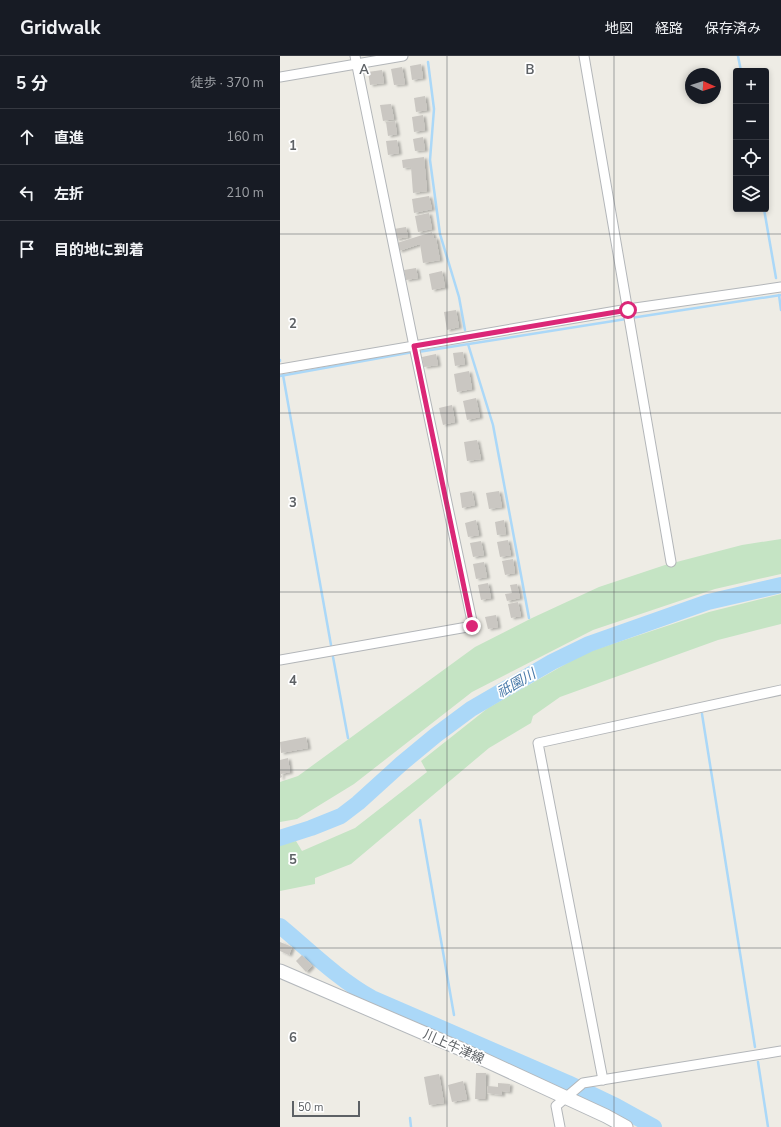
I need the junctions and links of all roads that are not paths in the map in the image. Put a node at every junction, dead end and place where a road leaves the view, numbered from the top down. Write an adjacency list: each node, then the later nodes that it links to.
1 (403, 56): 3 (street)
2 (584, 56): 6 (street)
3 (356, 60): 4 (street); 7 (street)
4 (280, 77)
5 (781, 287): 6 (street)
6 (628, 310): 7 (street); 9 (street)
7 (414, 346): 8 (street); 10 (street)
8 (280, 369)
9 (671, 562)
10 (280, 660)
11 (781, 690): 14 (street)
12 (280, 971): 15 (main road, 川上牛津線)
13 (781, 1050): 14 (street)
14 (603, 1080): 15 (street)
15 (566, 1098): 16 (street); 17 (main road, 川上牛津線)
16 (560, 1127)
17 (626, 1127)

